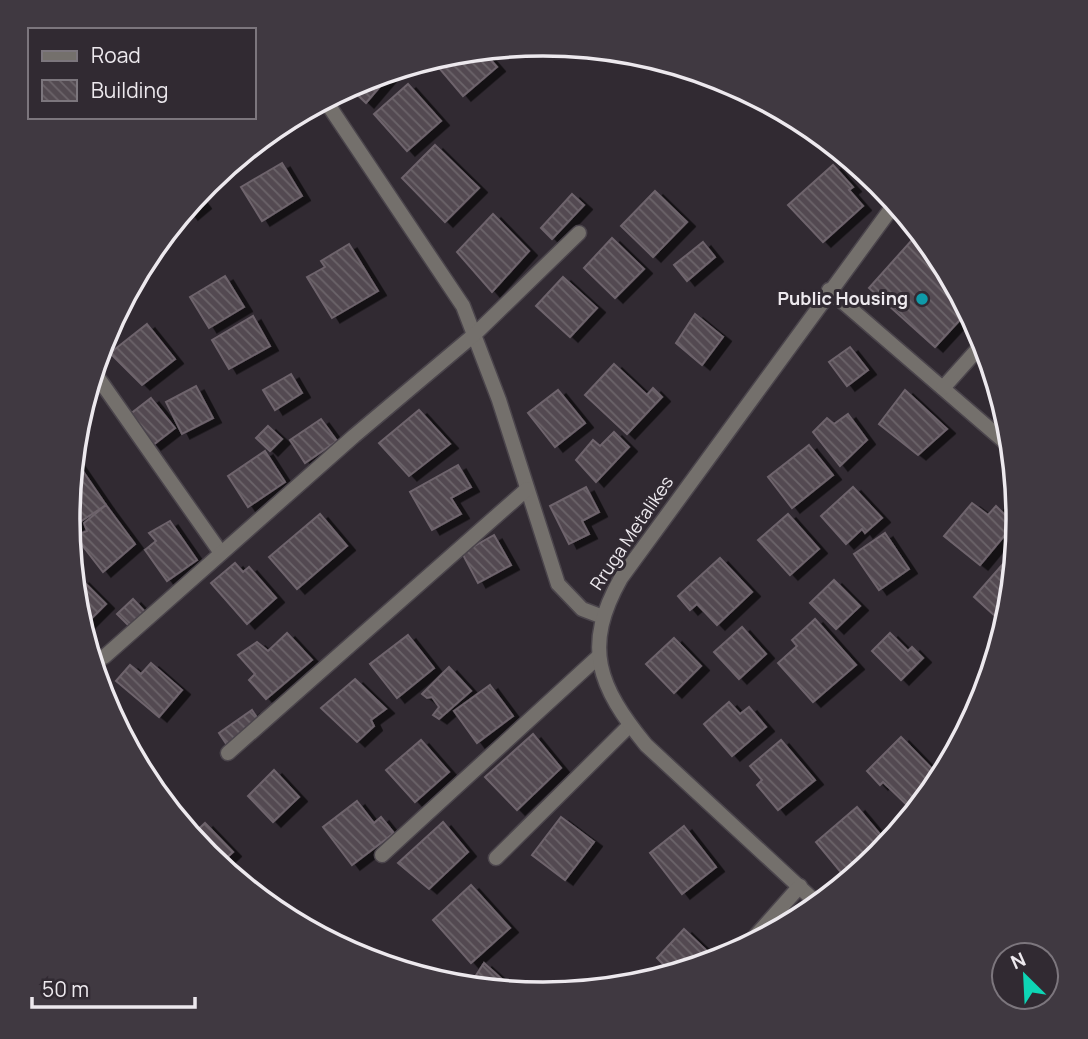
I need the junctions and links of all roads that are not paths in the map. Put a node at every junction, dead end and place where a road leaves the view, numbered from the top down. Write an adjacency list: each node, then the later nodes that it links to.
1 (331, 108): 5 (street)
2 (889, 211): 4 (street, Rruga Metalikes)
3 (579, 233): 5 (street)
4 (829, 290): 8 (street); 12 (street, Rruga Metalikes)
5 (475, 334): 10 (street); 11 (street)
6 (976, 352): 8 (street)
7 (101, 383): 11 (street)
8 (943, 388): 9 (street)
9 (1001, 438)
10 (527, 489): 12 (street); 16 (street)
11 (221, 553): 13 (street)
12 (603, 617): 14 (street, Rruga Metalikes)
13 (104, 657)
14 (598, 657): 15 (street, Rruga Metalikes); 17 (street)
15 (630, 725): 18 (street); 19 (street, Rruga Metalikes)
16 (228, 753)
17 (382, 855)
18 (496, 858)
19 (800, 886): 20 (street, Rruga Metalikes); 21 (street)
20 (812, 898)
21 (763, 928)

